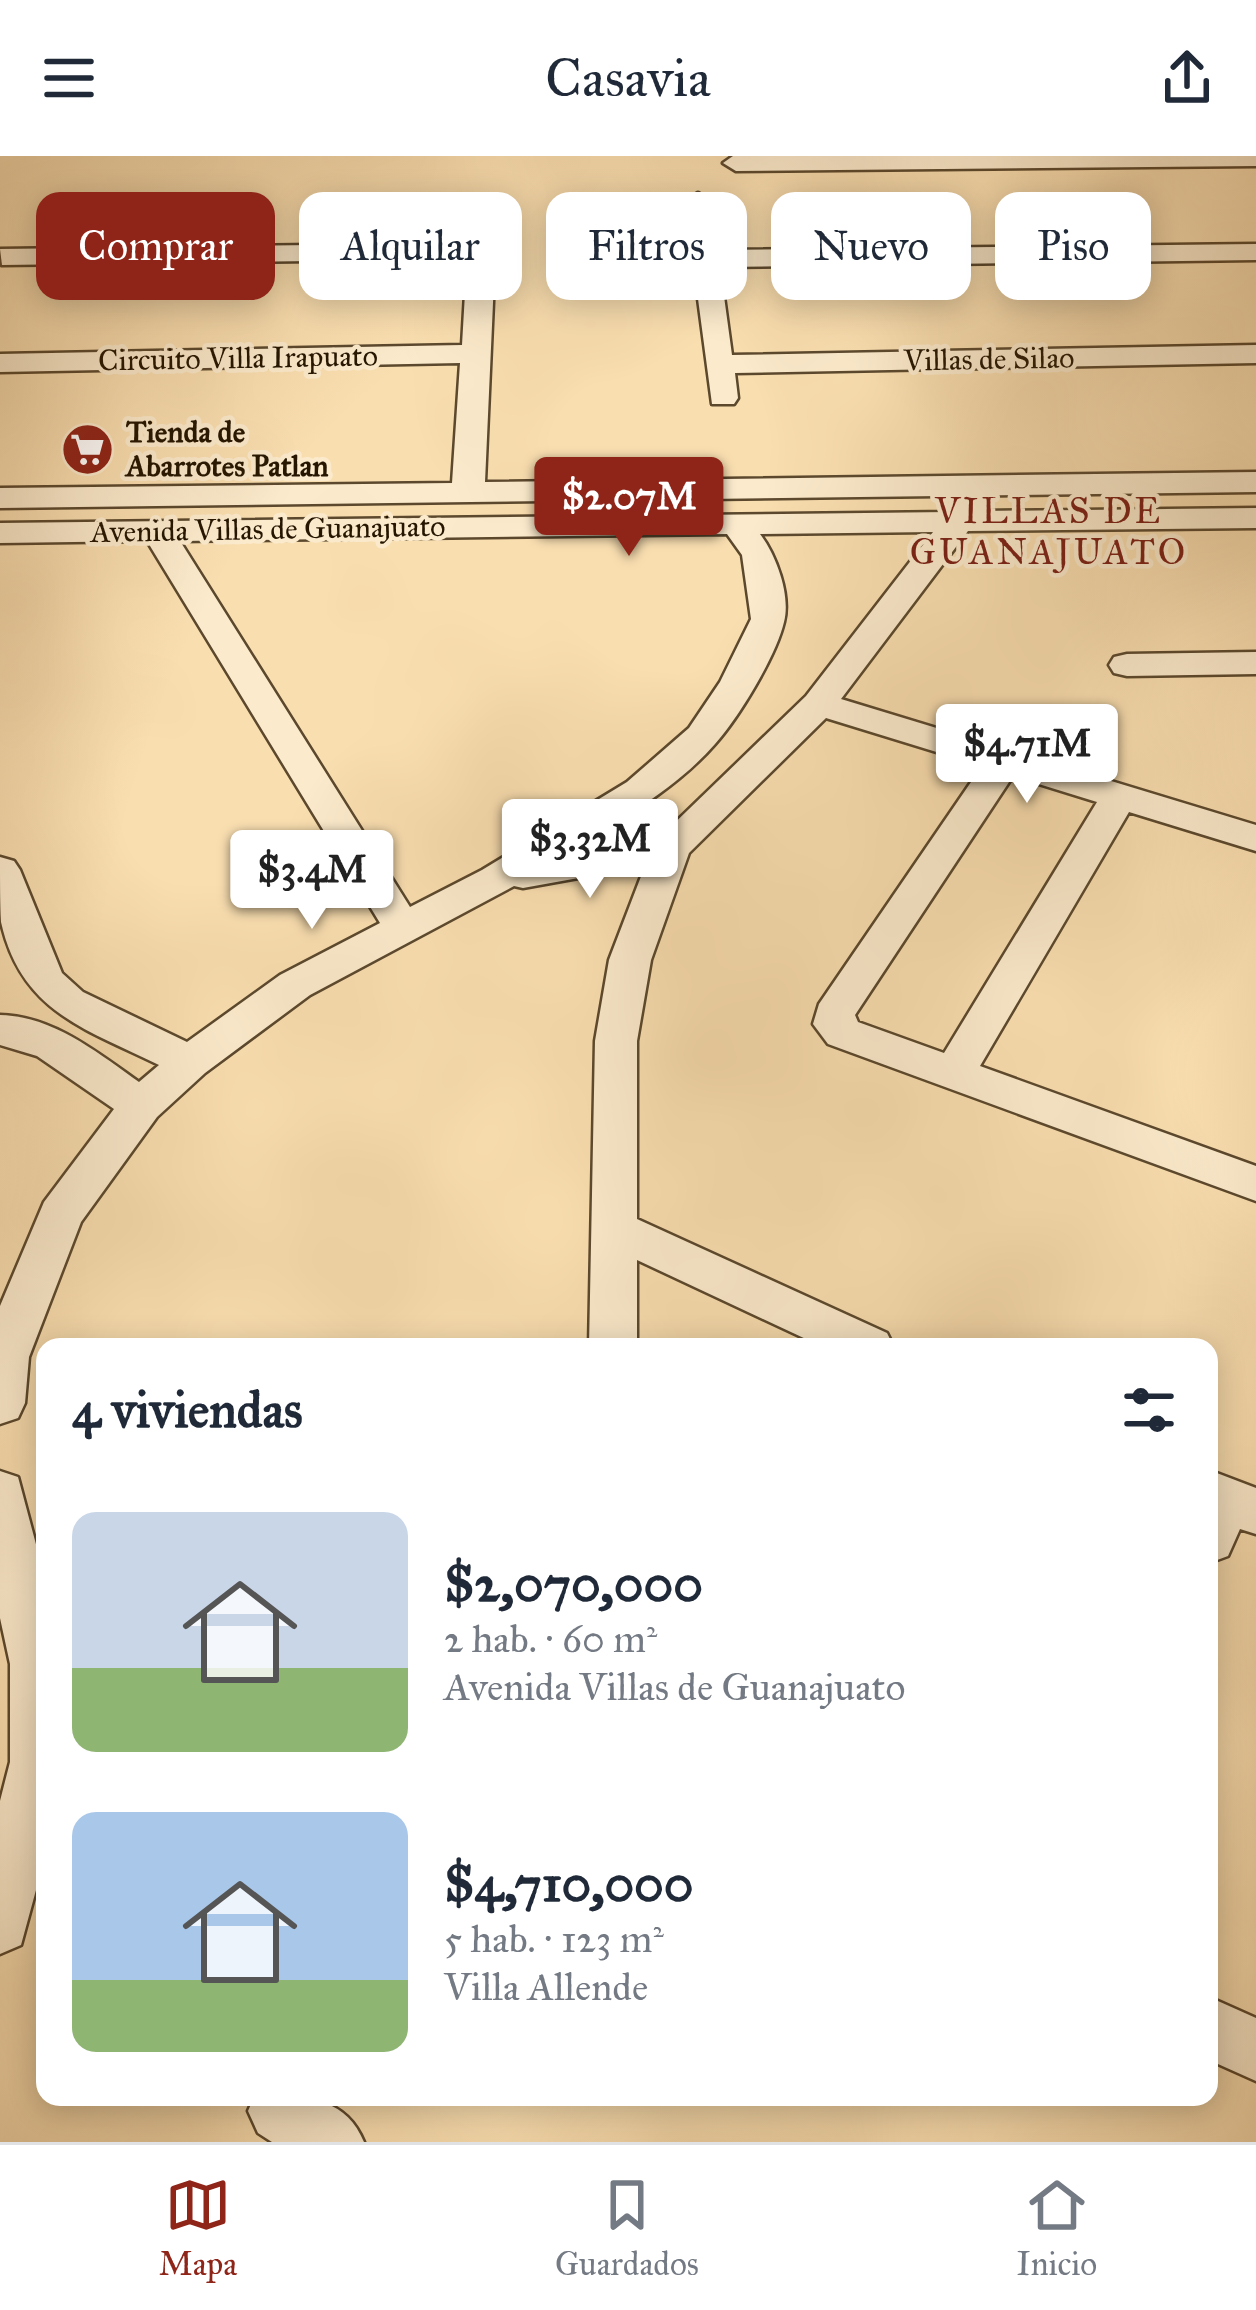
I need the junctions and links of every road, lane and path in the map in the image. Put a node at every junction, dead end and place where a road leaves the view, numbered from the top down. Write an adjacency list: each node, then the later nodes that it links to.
1 (1256, 158): 2 (street)
2 (736, 163)
3 (15, 224): 7 (street)
4 (1256, 253): 6 (street)
5 (299, 254): 7 (street)
6 (747, 259)
7 (1, 260)
8 (478, 300): 10 (street)
9 (711, 300): 13 (street)
10 (475, 353): 12 (street, Circuito Villa Irapuato); 17 (street)
11 (1256, 354): 13 (street, Villas de Silao)
12 (0, 362)
13 (721, 364): 14 (street)
14 (723, 398)
15 (1256, 482): 16 (street, Avenida Villas de Guanajuato)
16 (991, 484): 17 (street, Avenida Villas de Guanajuato); 21 (street)
17 (468, 490): 18 (street, Avenida Villas de Guanajuato)
18 (279, 492): 19 (street, Avenida Villas de Guanajuato); 23 (street)
19 (0, 498)
20 (1256, 518): 21 (street, Avenida Villas de Guanajuato)
21 (956, 522): 22 (street, Avenida Villas de Guanajuato); 28 (street)
22 (736, 524): 23 (street, Avenida Villas de Guanajuato); 34 (street)
23 (269, 528): 24 (street, Avenida Villas de Guanajuato)
24 (157, 530): 25 (street, Avenida Villas de Guanajuato); 35 (street)
25 (0, 532)
26 (1256, 664): 27 (street)
27 (1127, 665)
28 (819, 704): 29 (street); 32 (street)
29 (1006, 759): 30 (street); 39 (street)
30 (1118, 798): 31 (street); 39 (street)
31 (1256, 838)
32 (671, 848): 34 (street); 42 (street)
33 (0, 870): 36 (street)
34 (496, 879): 35 (street)
35 (402, 926): 38 (street)
36 (13, 934): 38 (street)
37 (0, 1030): 40 (street)
38 (190, 1062): 40 (street)
39 (953, 1074): 41 (street)
40 (141, 1106): 45 (street)
41 (1256, 1184)
42 (617, 1230): 43 (street); 44 (street)
43 (614, 1338)
44 (842, 1338)
45 (0, 1402)
46 (0, 1493): 47 (street)
47 (36, 1659)
48 (36, 1769): 49 (street)
49 (4, 1889)
50 (1218, 2032): 51 (street)
51 (1256, 2050)

